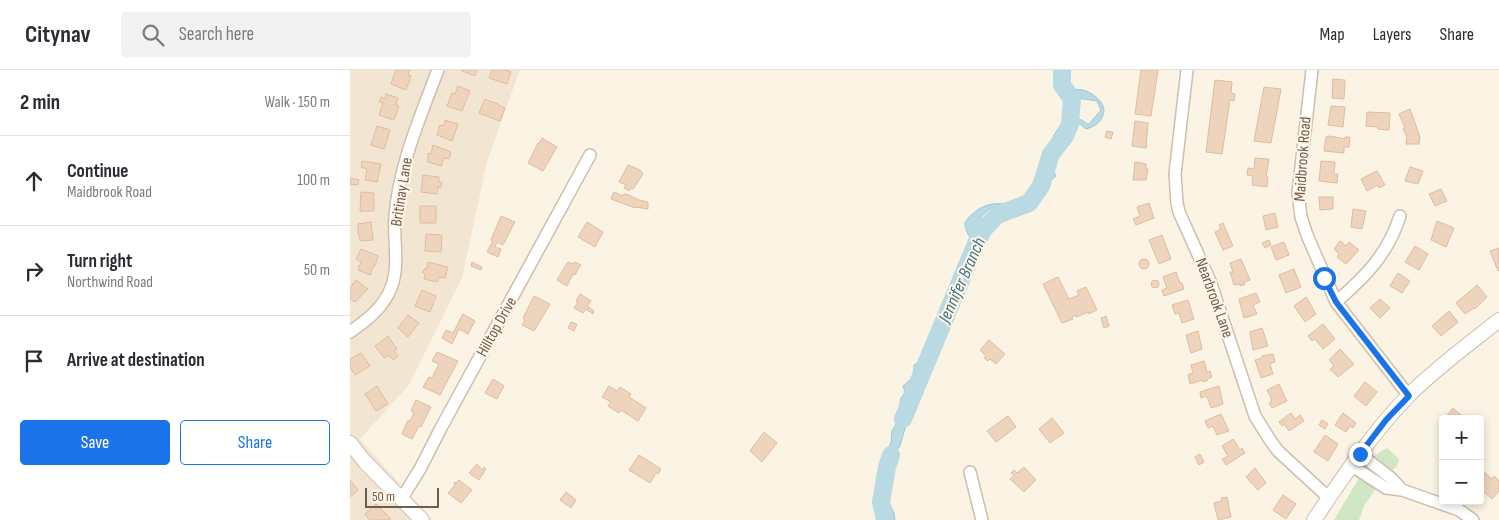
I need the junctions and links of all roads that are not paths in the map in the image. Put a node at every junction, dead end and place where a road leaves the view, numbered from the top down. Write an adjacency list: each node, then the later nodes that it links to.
1 (438, 70): 8 (street, Britinay Lane)
2 (1187, 70): 16 (street, Nearbrook Lane)
3 (1312, 70): 6 (street, Maidbrook Road)
4 (590, 155): 15 (street, Hilltop Drive)
5 (1400, 216): 6 (street)
6 (1336, 302): 9 (street, Maidbrook Road)
7 (1499, 320): 9 (street)
8 (350, 332)
9 (1409, 396): 11 (street)
10 (350, 443): 15 (street)
11 (1360, 454): 12 (street); 14 (street)
12 (1352, 466): 14 (street); 16 (street)
13 (970, 472): 18 (street)
14 (1402, 490): 20 (street)
15 (402, 498): 17 (street)
16 (1329, 498): 19 (street)
17 (422, 520)
18 (982, 520)
19 (1314, 520)
20 (1473, 520)

